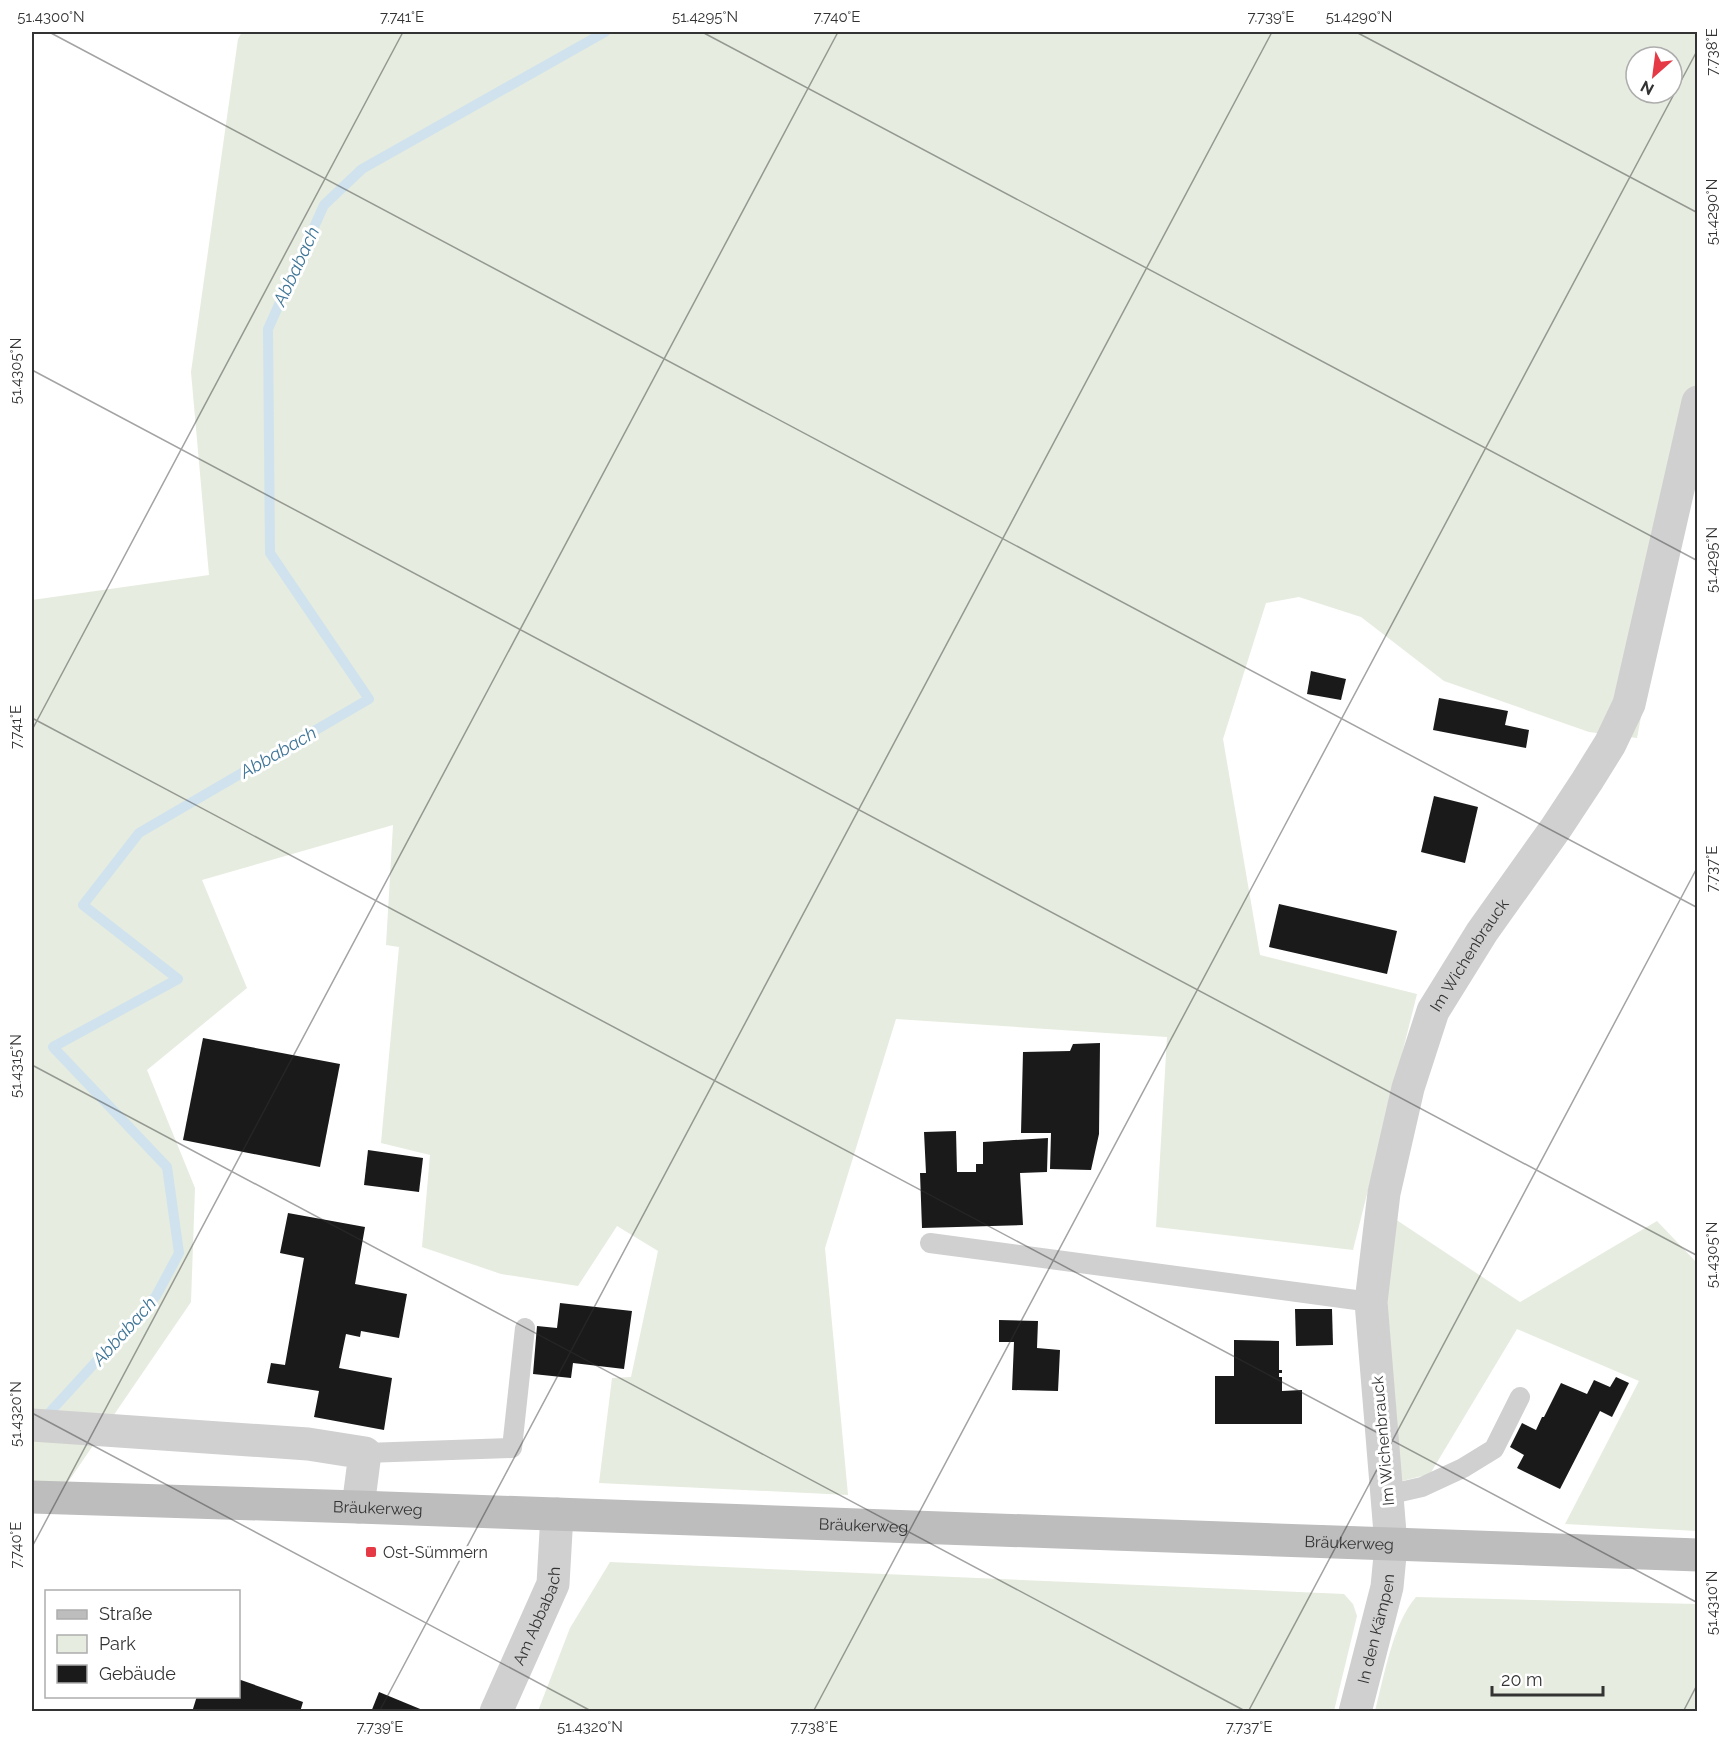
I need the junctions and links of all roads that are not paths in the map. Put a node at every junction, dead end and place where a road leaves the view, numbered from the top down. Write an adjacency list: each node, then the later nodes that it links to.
1 (1698, 402): 3 (street, Im Wichenbrauck)
2 (930, 1242): 3 (lane)
3 (1371, 1302): 8 (street, Im Wichenbrauck)
4 (525, 1328): 7 (lane)
5 (1520, 1397): 8 (lane)
6 (32, 1425): 7 (street)
7 (365, 1453): 10 (street)
8 (1388, 1495): 12 (street, Im Wichenbrauck)
9 (32, 1497): 10 (main road, Bräukerweg)
10 (358, 1507): 11 (main road, Bräukerweg)
11 (557, 1514): 12 (main road, Bräukerweg); 14 (street, Am Abbabach)
12 (1391, 1545): 13 (main road, Bräukerweg); 15 (street, In den Kämpen)
13 (1698, 1555)
14 (496, 1712)
15 (1355, 1712)

